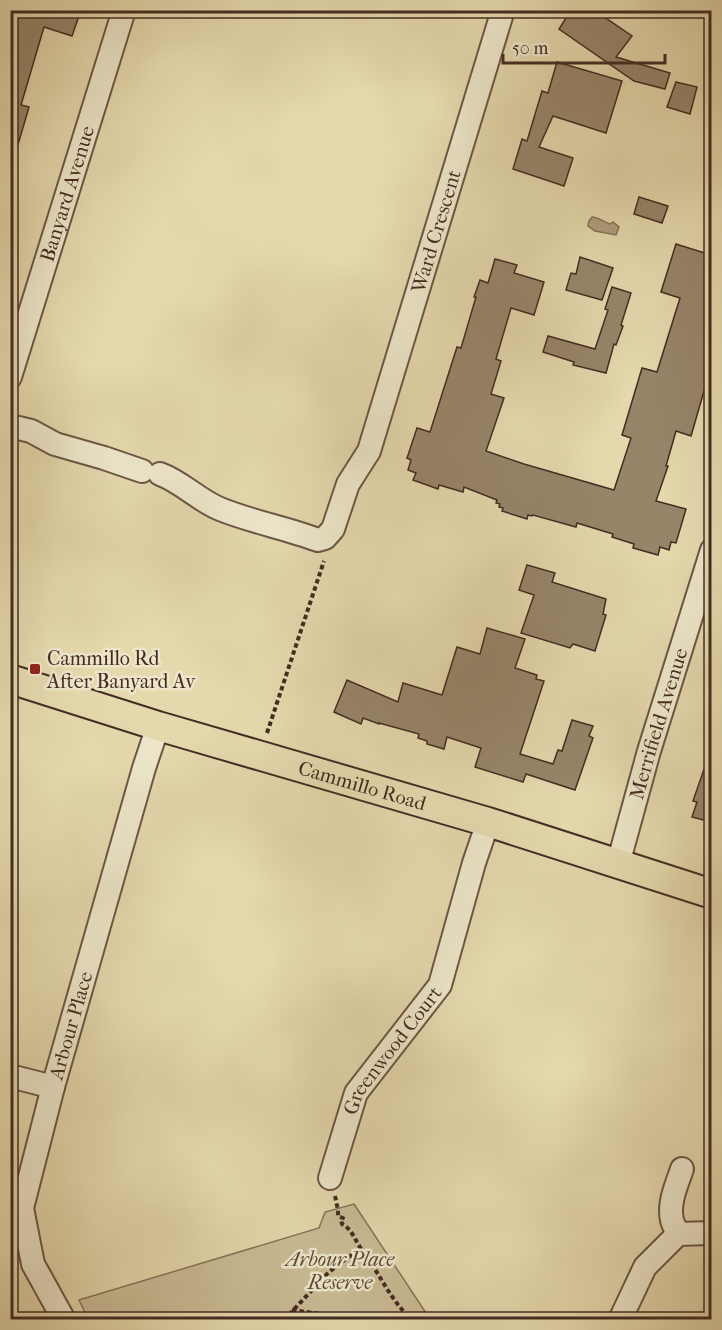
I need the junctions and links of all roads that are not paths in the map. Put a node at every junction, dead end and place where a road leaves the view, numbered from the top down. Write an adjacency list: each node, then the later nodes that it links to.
1 (124, 10): 3 (street, Banyard Avenue)
2 (503, 10): 4 (street, Ward Crescent)
3 (10, 377)
4 (10, 426)
5 (711, 550): 9 (street, Merrifield Avenue)
6 (10, 679): 7 (main road, Cammillo Road)
7 (158, 726): 8 (main road, Cammillo Road); 12 (street, Arbour Place)
8 (488, 822): 9 (main road, Cammillo Road); 14 (street, Greenwood Court)
9 (618, 864): 10 (main road, Cammillo Road)
10 (711, 894)
11 (10, 1076): 12 (street)
12 (53, 1087): 17 (street, Arbour Place)
13 (682, 1168): 16 (street)
14 (330, 1178)
15 (711, 1233): 16 (street)
16 (678, 1234): 18 (street)
17 (64, 1320)
18 (620, 1320)

